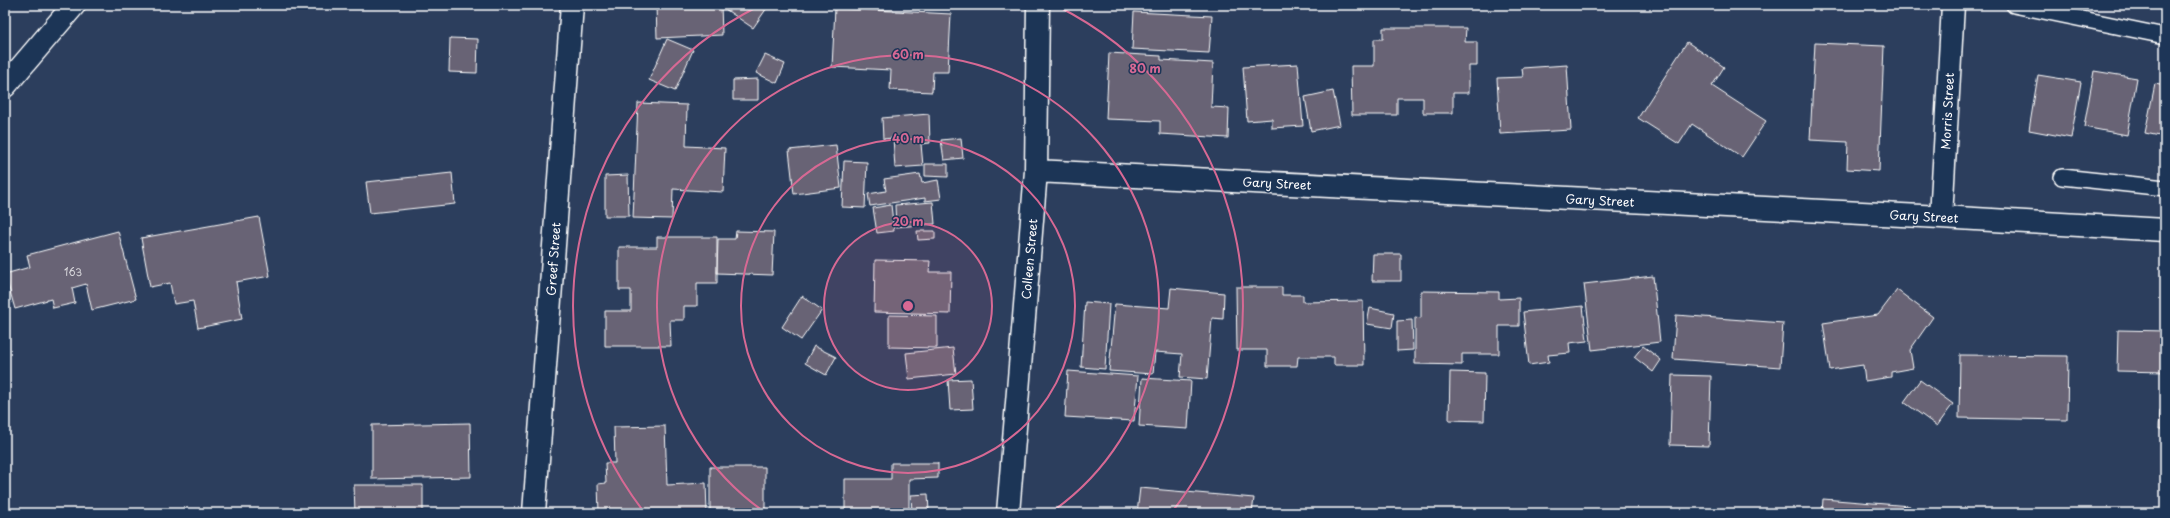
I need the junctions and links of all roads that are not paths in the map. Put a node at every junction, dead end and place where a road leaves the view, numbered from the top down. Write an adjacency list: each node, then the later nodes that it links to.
1 (74, 5): 7 (street)
2 (572, 5): 13 (street, Greef Street)
3 (1038, 5): 8 (street, Colleen Street)
4 (1953, 5): 11 (street, Morris Street)
5 (2014, 5): 6 (lane)
6 (2165, 36)
7 (5, 86)
8 (1036, 171): 11 (street, Gary Street); 14 (street, Colleen Street)
9 (2062, 177): 10 (lane)
10 (2165, 188)
11 (1941, 217): 12 (street, Gary Street)
12 (2165, 230)
13 (534, 513)
14 (1008, 513)

